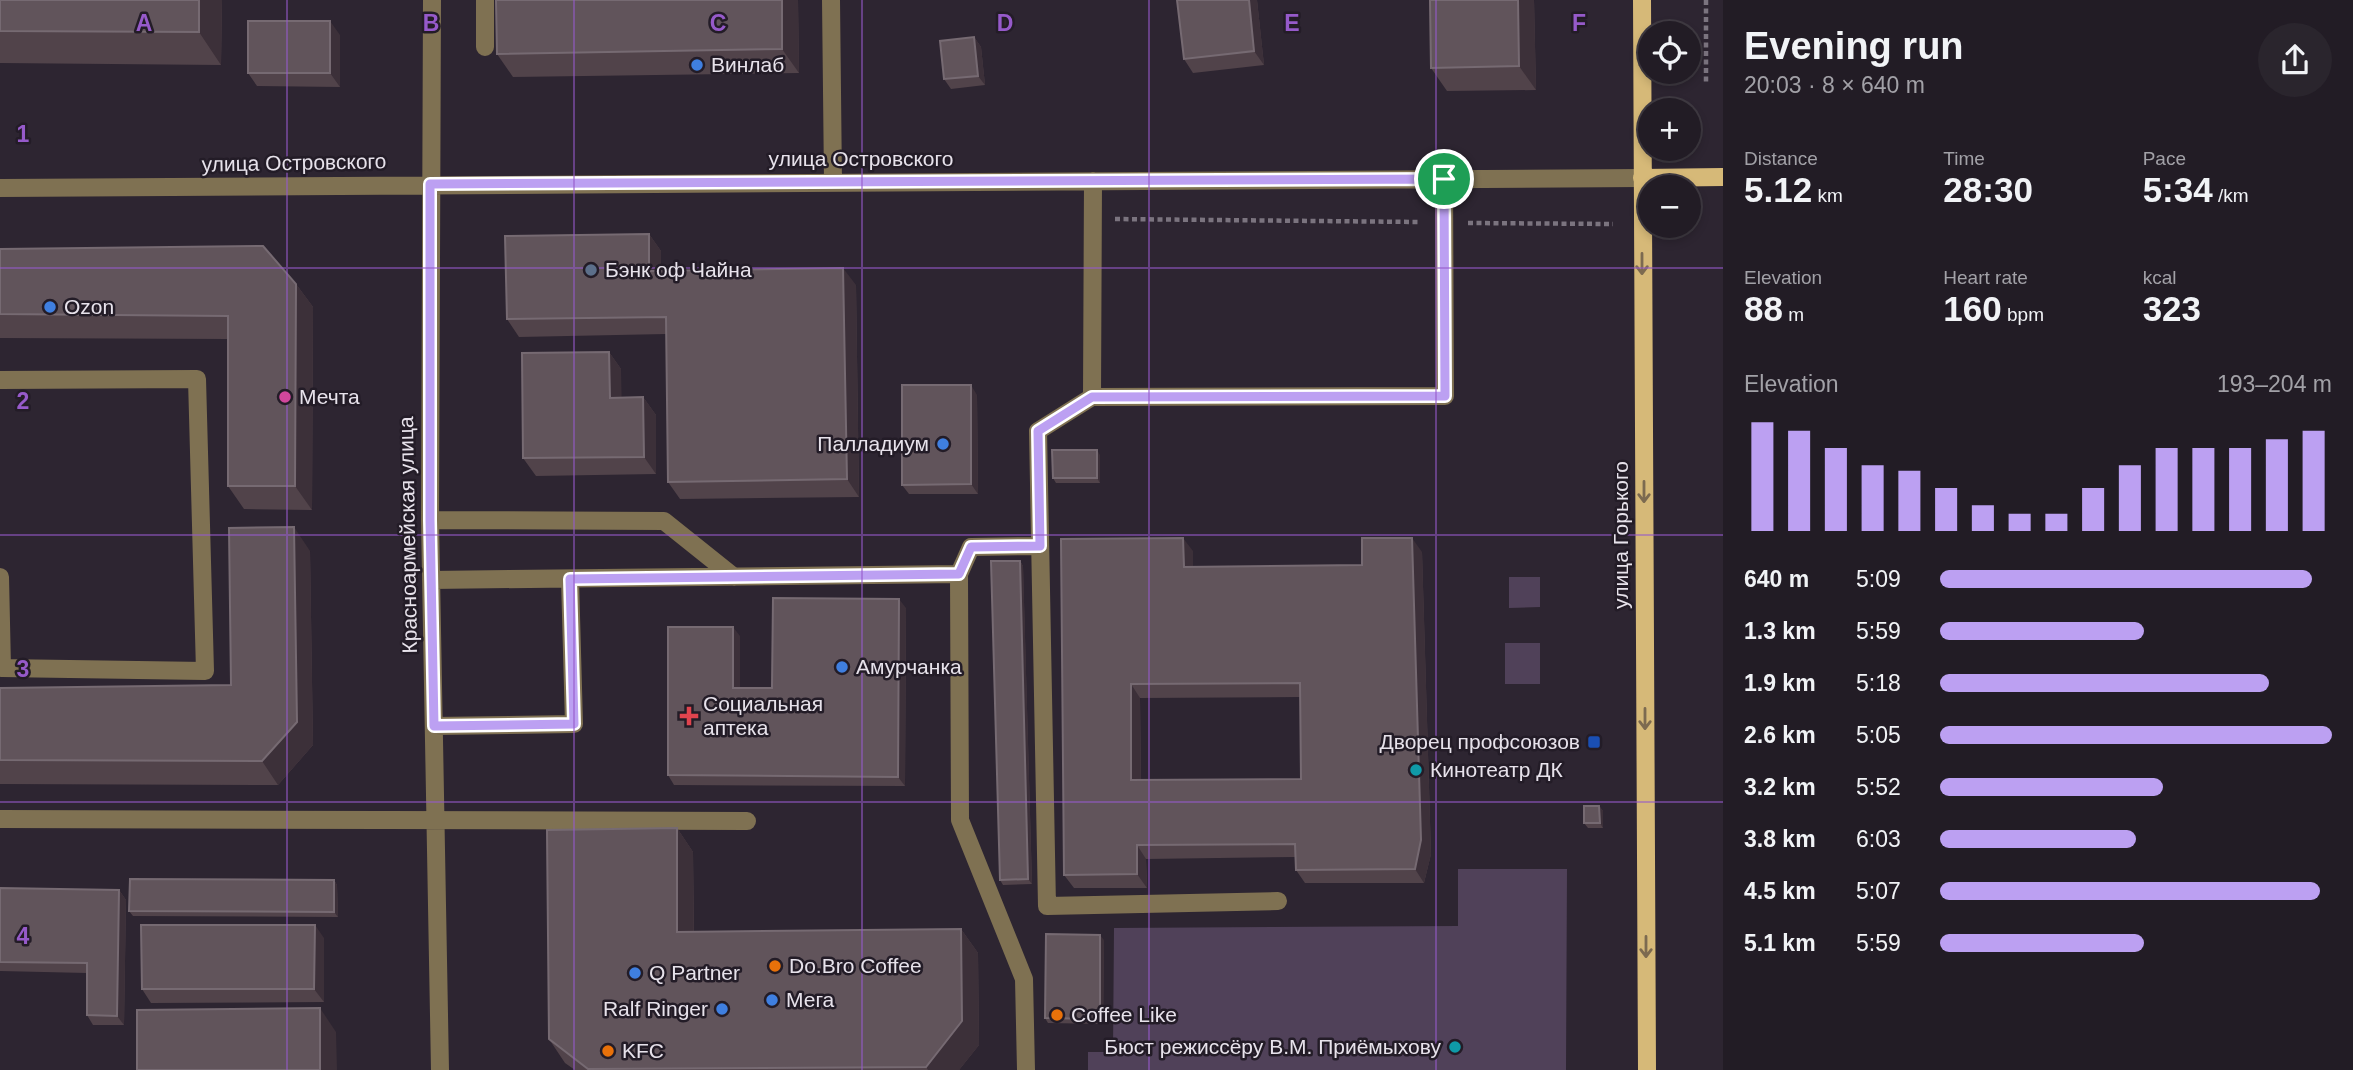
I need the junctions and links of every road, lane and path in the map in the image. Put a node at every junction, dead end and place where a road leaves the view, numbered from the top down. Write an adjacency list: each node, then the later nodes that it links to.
1 (432, 0): 15 (street, Красноармейская улица)
2 (485, 0): 6 (street)
3 (831, 0): 14 (street)
4 (1642, 0): 8 (main road, улица Горького)
5 (1706, 0): 7 (path)
6 (485, 47)
7 (1706, 84)
8 (1642, 175)
9 (1701, 177): 10 (main road, улица Островского)
10 (1723, 177)
11 (1638, 178): 12 (street, улица Островского)
12 (1444, 179): 13 (street, улица Островского); 18 (street)
13 (1093, 181): 14 (street, улица Островского); 17 (street)
14 (833, 182): 15 (street, улица Островского)
15 (430, 184): 16 (street, улица Островского); 23 (street, Красноармейская улица)
16 (0, 188)
17 (1093, 218): 18 (path); 22 (street)
18 (1445, 222): 19 (path); 22 (street)
19 (1613, 224)
20 (1642, 238): 37 (main road, улица Горького, one-way to 37)
21 (0, 380): 26 (street)
22 (1092, 397): 24 (street)
23 (430, 520): 27 (street); 29 (street, Красноармейская улица)
24 (1040, 546): 25 (street); 34 (street)
25 (959, 574): 27 (street); 36 (street)
26 (0, 577)
27 (734, 577): 28 (street)
28 (570, 579): 29 (street); 30 (street)
29 (431, 580): 30 (street, Красноармейская улица)
30 (434, 726): 32 (street, Красноармейская улица)
31 (0, 819): 32 (street)
32 (436, 821): 33 (street); 35 (street, Красноармейская улица)
33 (747, 821)
34 (1278, 901)
35 (440, 1070)
36 (1026, 1070)
37 (1647, 1070)

